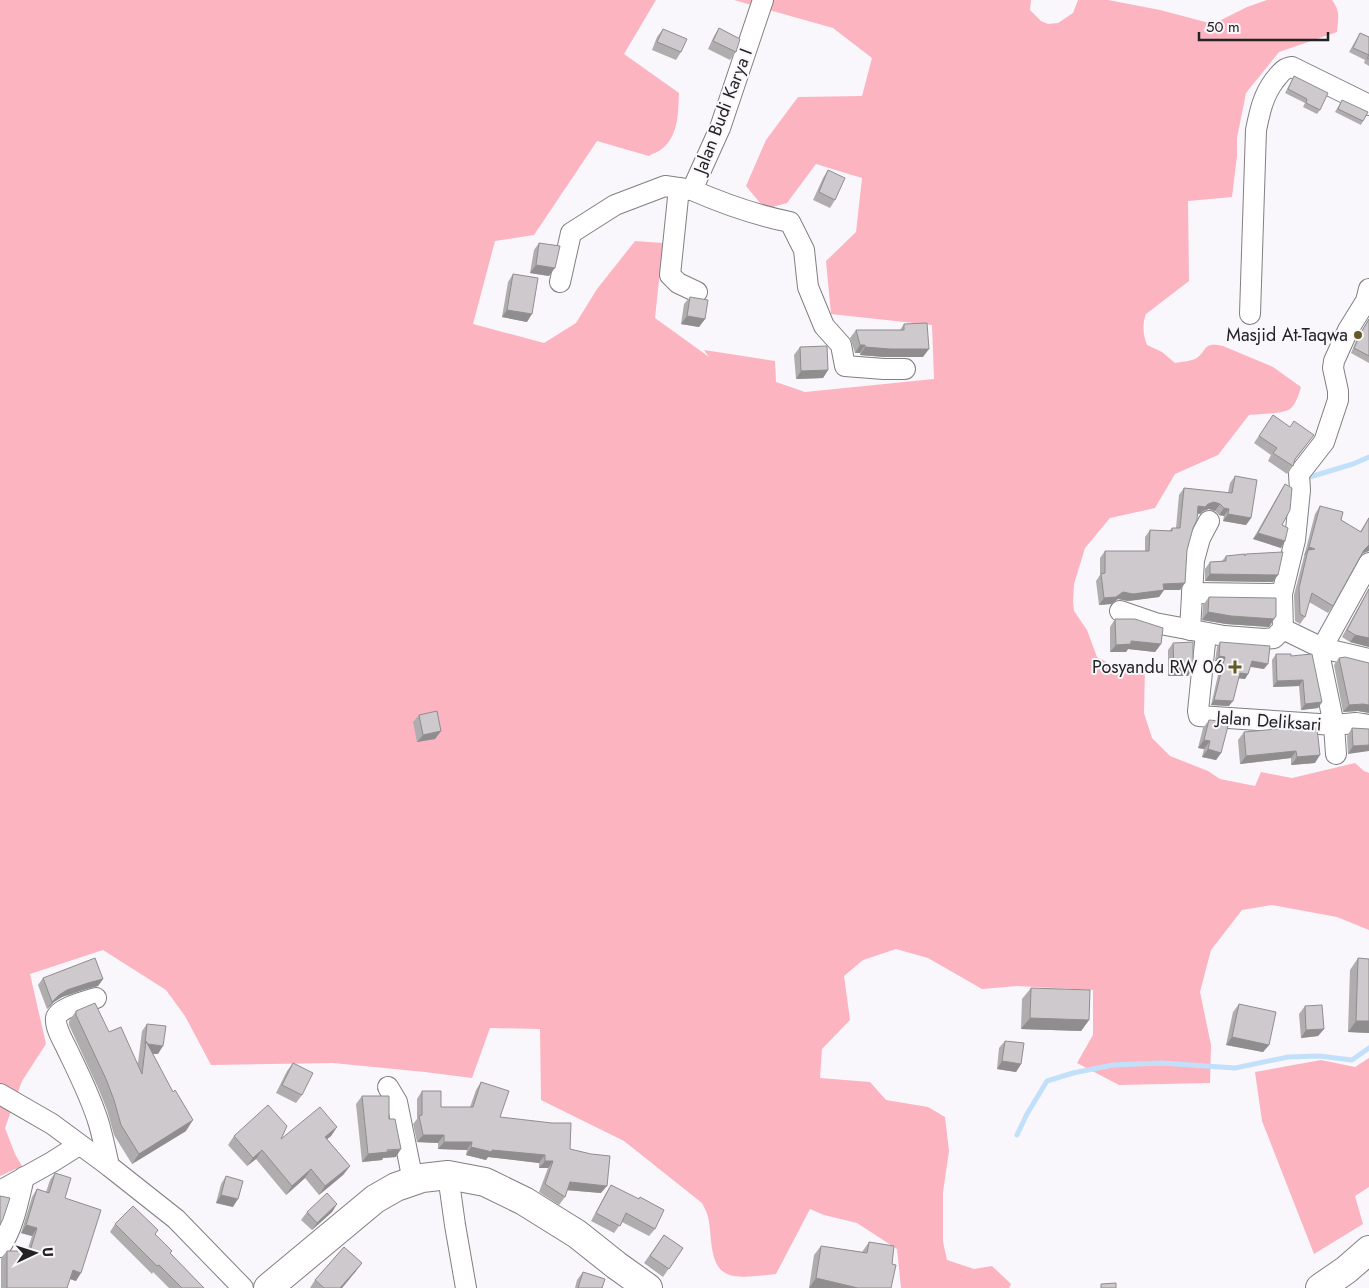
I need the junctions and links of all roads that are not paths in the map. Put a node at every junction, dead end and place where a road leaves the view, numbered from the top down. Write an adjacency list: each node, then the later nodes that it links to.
1 (763, 0): 3 (street, Jalan Budi Karya I)
2 (1369, 105): 7 (street)
3 (685, 189): 4 (street, Jalan Budi Karya I); 6 (street); 8 (street)
4 (560, 282)
5 (1369, 290): 12 (street)
6 (697, 292)
7 (1250, 314)
8 (905, 368)
9 (1209, 521): 11 (street, Jalan Deliksari)
10 (1369, 563): 16 (street, Jalan Deliksari)
11 (1192, 593): 12 (street); 15 (street, Jalan Deliksari)
12 (1282, 594): 14 (street)
13 (1120, 611): 15 (street)
14 (1283, 629): 15 (street); 16 (street)
15 (1198, 631): 18 (street, Jalan Deliksari)
16 (1322, 648): 17 (street); 18 (street, Jalan Deliksari)
17 (1369, 658)
18 (1334, 725): 19 (street); 20 (street, Jalan Deliksari)
19 (1369, 725)
20 (1336, 754)
21 (96, 998): 25 (street)
22 (388, 1087): 28 (street)
23 (0, 1094): 24 (street)
24 (79, 1145): 25 (street); 27 (street)
25 (109, 1166): 32 (street)
26 (448, 1175): 28 (main road); 34 (street); 35 (main road)
27 (24, 1177): 29 (street); 30 (street)
28 (413, 1181): 33 (main road)
29 (0, 1191)
30 (0, 1248)
31 (1369, 1250): 36 (main road)
32 (243, 1288)
33 (268, 1288)
34 (466, 1288)
35 (648, 1288)
36 (1320, 1288)

